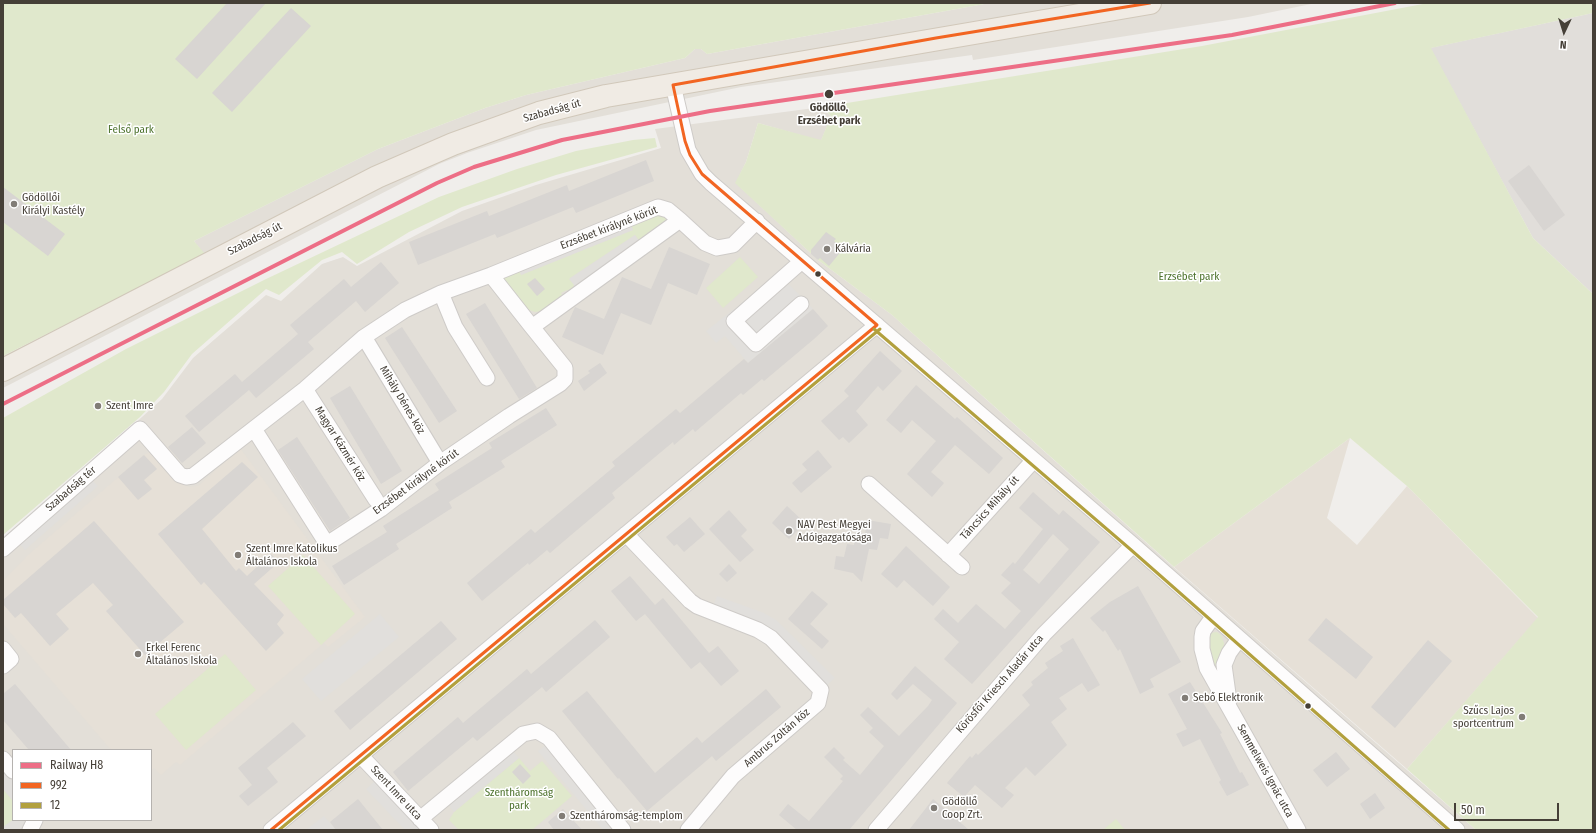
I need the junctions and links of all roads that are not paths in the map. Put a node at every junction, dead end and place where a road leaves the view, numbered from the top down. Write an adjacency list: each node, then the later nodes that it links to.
1 (1150, 3): 2 (main road, Szabadság út)
2 (673, 85): 4 (street); 12 (main road, Szabadság út)
3 (680, 220): 4 (street, Erzsébet királyné körút); 6 (street, Erzsébet királyné körút); 10 (street, Erzsébet királyné körút)
4 (757, 221): 5 (street)
5 (802, 261): 8 (street); 9 (street)
6 (491, 275): 7 (street, Erzsébet királyné körút); 10 (street, Erzsébet királyné körút)
7 (441, 293): 11 (street, Erzsébet királyné körút); 13 (street)
8 (801, 304)
9 (877, 325): 17 (street); 21 (street)
10 (532, 327): 18 (street, Erzsébet királyné körút)
11 (364, 337): 14 (street, Erzsébet királyné körút); 18 (street, Mihály Dénes köz)
12 (3, 370)
13 (487, 378)
14 (305, 389): 16 (street, Erzsébet királyné körút); 20 (street, Magyar Kázmér köz)
15 (140, 429): 16 (street, Erzsébet királyné körút); 23 (street, Szabadság tér)
16 (254, 429): 18 (street, Erzsébet királyné körút)
17 (1033, 461): 22 (street); 24 (street, Táncsics Mihály út)
18 (440, 463)
19 (868, 484): 24 (street)
20 (376, 500)
21 (626, 534): 31 (street); 40 (street, Ambrus Zoltán köz)
22 (1133, 545): 26 (street); 41 (street, Körösfői Kriesch Aladár utca)
23 (3, 549)
24 (948, 555): 25 (street)
25 (962, 567)
26 (1213, 617): 27 (street); 30 (street, Semmelweis Ignác utca)
27 (1239, 639): 30 (street, Semmelweis Ignác utca); 43 (street)
28 (3, 649): 29 (street)
29 (3, 666)
30 (1231, 712): 42 (street, Semmelweis Ignác utca)
31 (361, 756): 34 (street, Szent Imre utca); 37 (street)
32 (3, 759): 33 (street)
33 (12, 770)
34 (420, 819): 38 (street, Szent Imre utca); 39 (street)
35 (34, 821): 36 (street)
36 (30, 830)
37 (271, 830)
38 (431, 830)
39 (623, 830)
40 (688, 830)
41 (876, 830)
42 (1298, 830)
43 (1457, 830)

